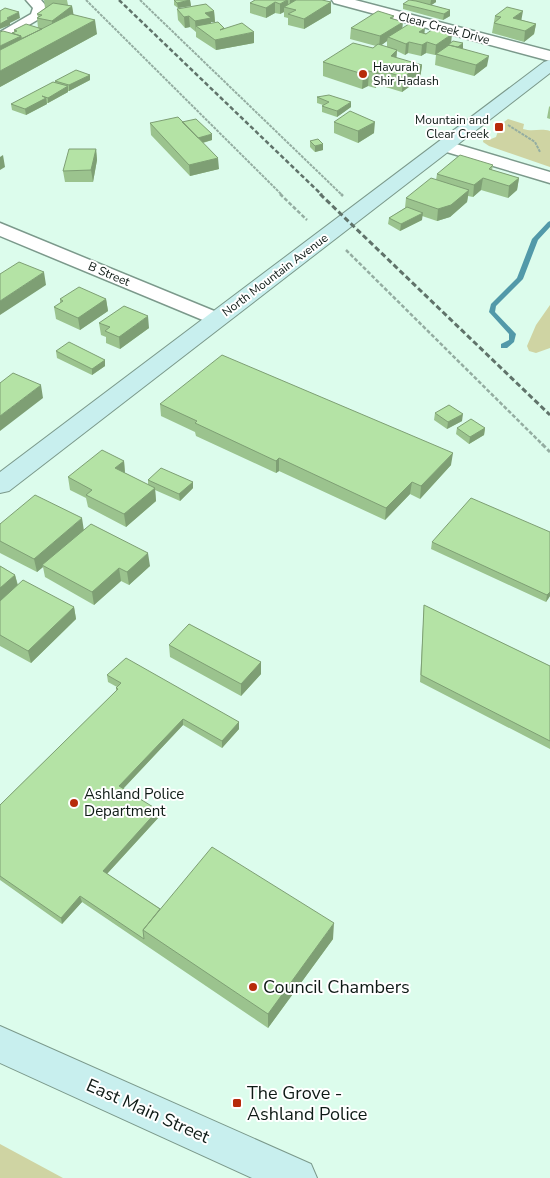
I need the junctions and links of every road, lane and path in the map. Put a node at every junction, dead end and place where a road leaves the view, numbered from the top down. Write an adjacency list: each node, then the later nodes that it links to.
1 (33, 0): 5 (street)
2 (86, 0): 13 (path)
3 (140, 0): 12 (path)
4 (339, 0): 6 (street, Clear Creek Drive)
5 (0, 38)
6 (550, 56)
7 (550, 66): 9 (street, North Mountain Avenue)
8 (507, 124): 10 (path)
9 (446, 146): 11 (street); 12 (street, North Mountain Avenue)
10 (540, 153)
11 (550, 178)
12 (362, 209): 16 (street, North Mountain Avenue)
13 (311, 224)
14 (0, 229): 16 (street, B Street)
15 (343, 248): 17 (path)
16 (217, 319): 18 (street, North Mountain Avenue)
17 (550, 452)
18 (0, 485)
19 (0, 1044): 20 (street, East Main Street)
20 (297, 1178)

